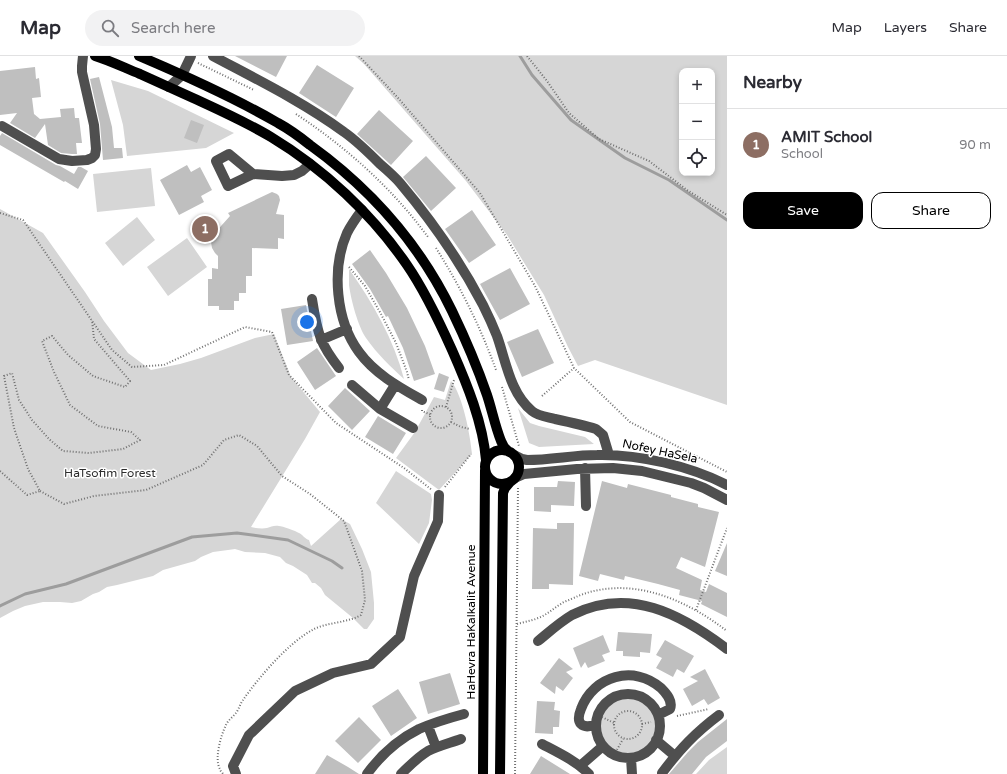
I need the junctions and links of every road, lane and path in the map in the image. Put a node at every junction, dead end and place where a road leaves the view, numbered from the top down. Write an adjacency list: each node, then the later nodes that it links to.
1 (84, 56): 12 (street)
2 (95, 56): 11 (main road, HaHevra HaKalkalit Avenue)
3 (139, 56): 9 (main road)
4 (150, 56): 9 (street)
5 (191, 56): 10 (street)
6 (213, 56): 38 (street)
7 (359, 56): 25 (path)
8 (527, 56): 17 (path)
9 (160, 65): 10 (main road)
10 (182, 75): 11 (street); 36 (main road)
11 (169, 86): 13 (main road, HaHevra HaKalkalit Avenue)
12 (2, 126)
13 (310, 164): 14 (street); 15 (main road, HaHevra HaKalkalit Avenue)
14 (253, 174)
15 (362, 210): 18 (street); 23 (main road, HaHevra HaKalkalit Avenue)
16 (0, 213): 20 (path)
17 (727, 215)
18 (341, 256): 21 (street); 28 (path)
19 (312, 299): 22 (street)
20 (92, 320): 45 (path); 46 (path)
21 (347, 329): 22 (street); 27 (street)
22 (321, 340): 24 (street)
23 (458, 366): 31 (path); 35 (main road, HaHevra HaKalkalit Avenue)
24 (339, 368)
25 (574, 368): 29 (path); 42 (path)
26 (352, 385): 32 (street)
27 (395, 385): 28 (street); 32 (street)
28 (412, 395): 30 (street)
29 (542, 396)
30 (422, 400)
31 (446, 407): 33 (path); 33 (path)
32 (380, 409): 34 (street)
33 (451, 422): 35 (path)
34 (413, 428)
35 (480, 429): 39 (main road, HaHevra HaKalkalit Avenue)
36 (512, 453): 38 (street, Nofey HaSela); 39 (main road); 43 (main road)
37 (471, 454): 46 (path)
38 (609, 455): 44 (street, Nofey HaSela)
39 (486, 465): 43 (main road); 74 (main road, HaHevra HaKalkalit Avenue)
40 (585, 468): 43 (street, Nofey HaSela); 47 (street, Nofey HaSela); 48 (street)
41 (0, 471): 45 (path)
42 (727, 472)
43 (515, 479): 75 (main road); 76 (path)
44 (727, 485)
45 (40, 491): 70 (path)
46 (439, 495): 71 (street)
47 (727, 500)
48 (586, 506)
49 (727, 528): 50 (path)
50 (696, 610)
51 (538, 641): 52 (street)
52 (727, 649)
53 (715, 712): 55 (path); 66 (street)
54 (464, 714): 58 (street)
55 (659, 717): 56 (street); 56 (street); 61 (street)
56 (597, 720): 57 (path); 63 (street)
57 (614, 723): 60 (path); 60 (path)
58 (428, 726): 64 (street); 72 (street)
59 (461, 739): 64 (street)
60 (623, 739): 65 (path)
61 (656, 740): 66 (street); 67 (street)
62 (542, 744): 68 (street)
63 (603, 746): 65 (street); 68 (street)
64 (436, 748): 73 (street)
65 (614, 755): 67 (street)
66 (676, 756): 69 (street)
67 (631, 758): 78 (street)
68 (580, 766): 77 (street)
69 (662, 772)
70 (223, 774)
71 (236, 774)
72 (367, 774)
73 (401, 774)
74 (483, 774)
75 (500, 774)
76 (515, 774)
77 (589, 774)
78 (632, 774)

